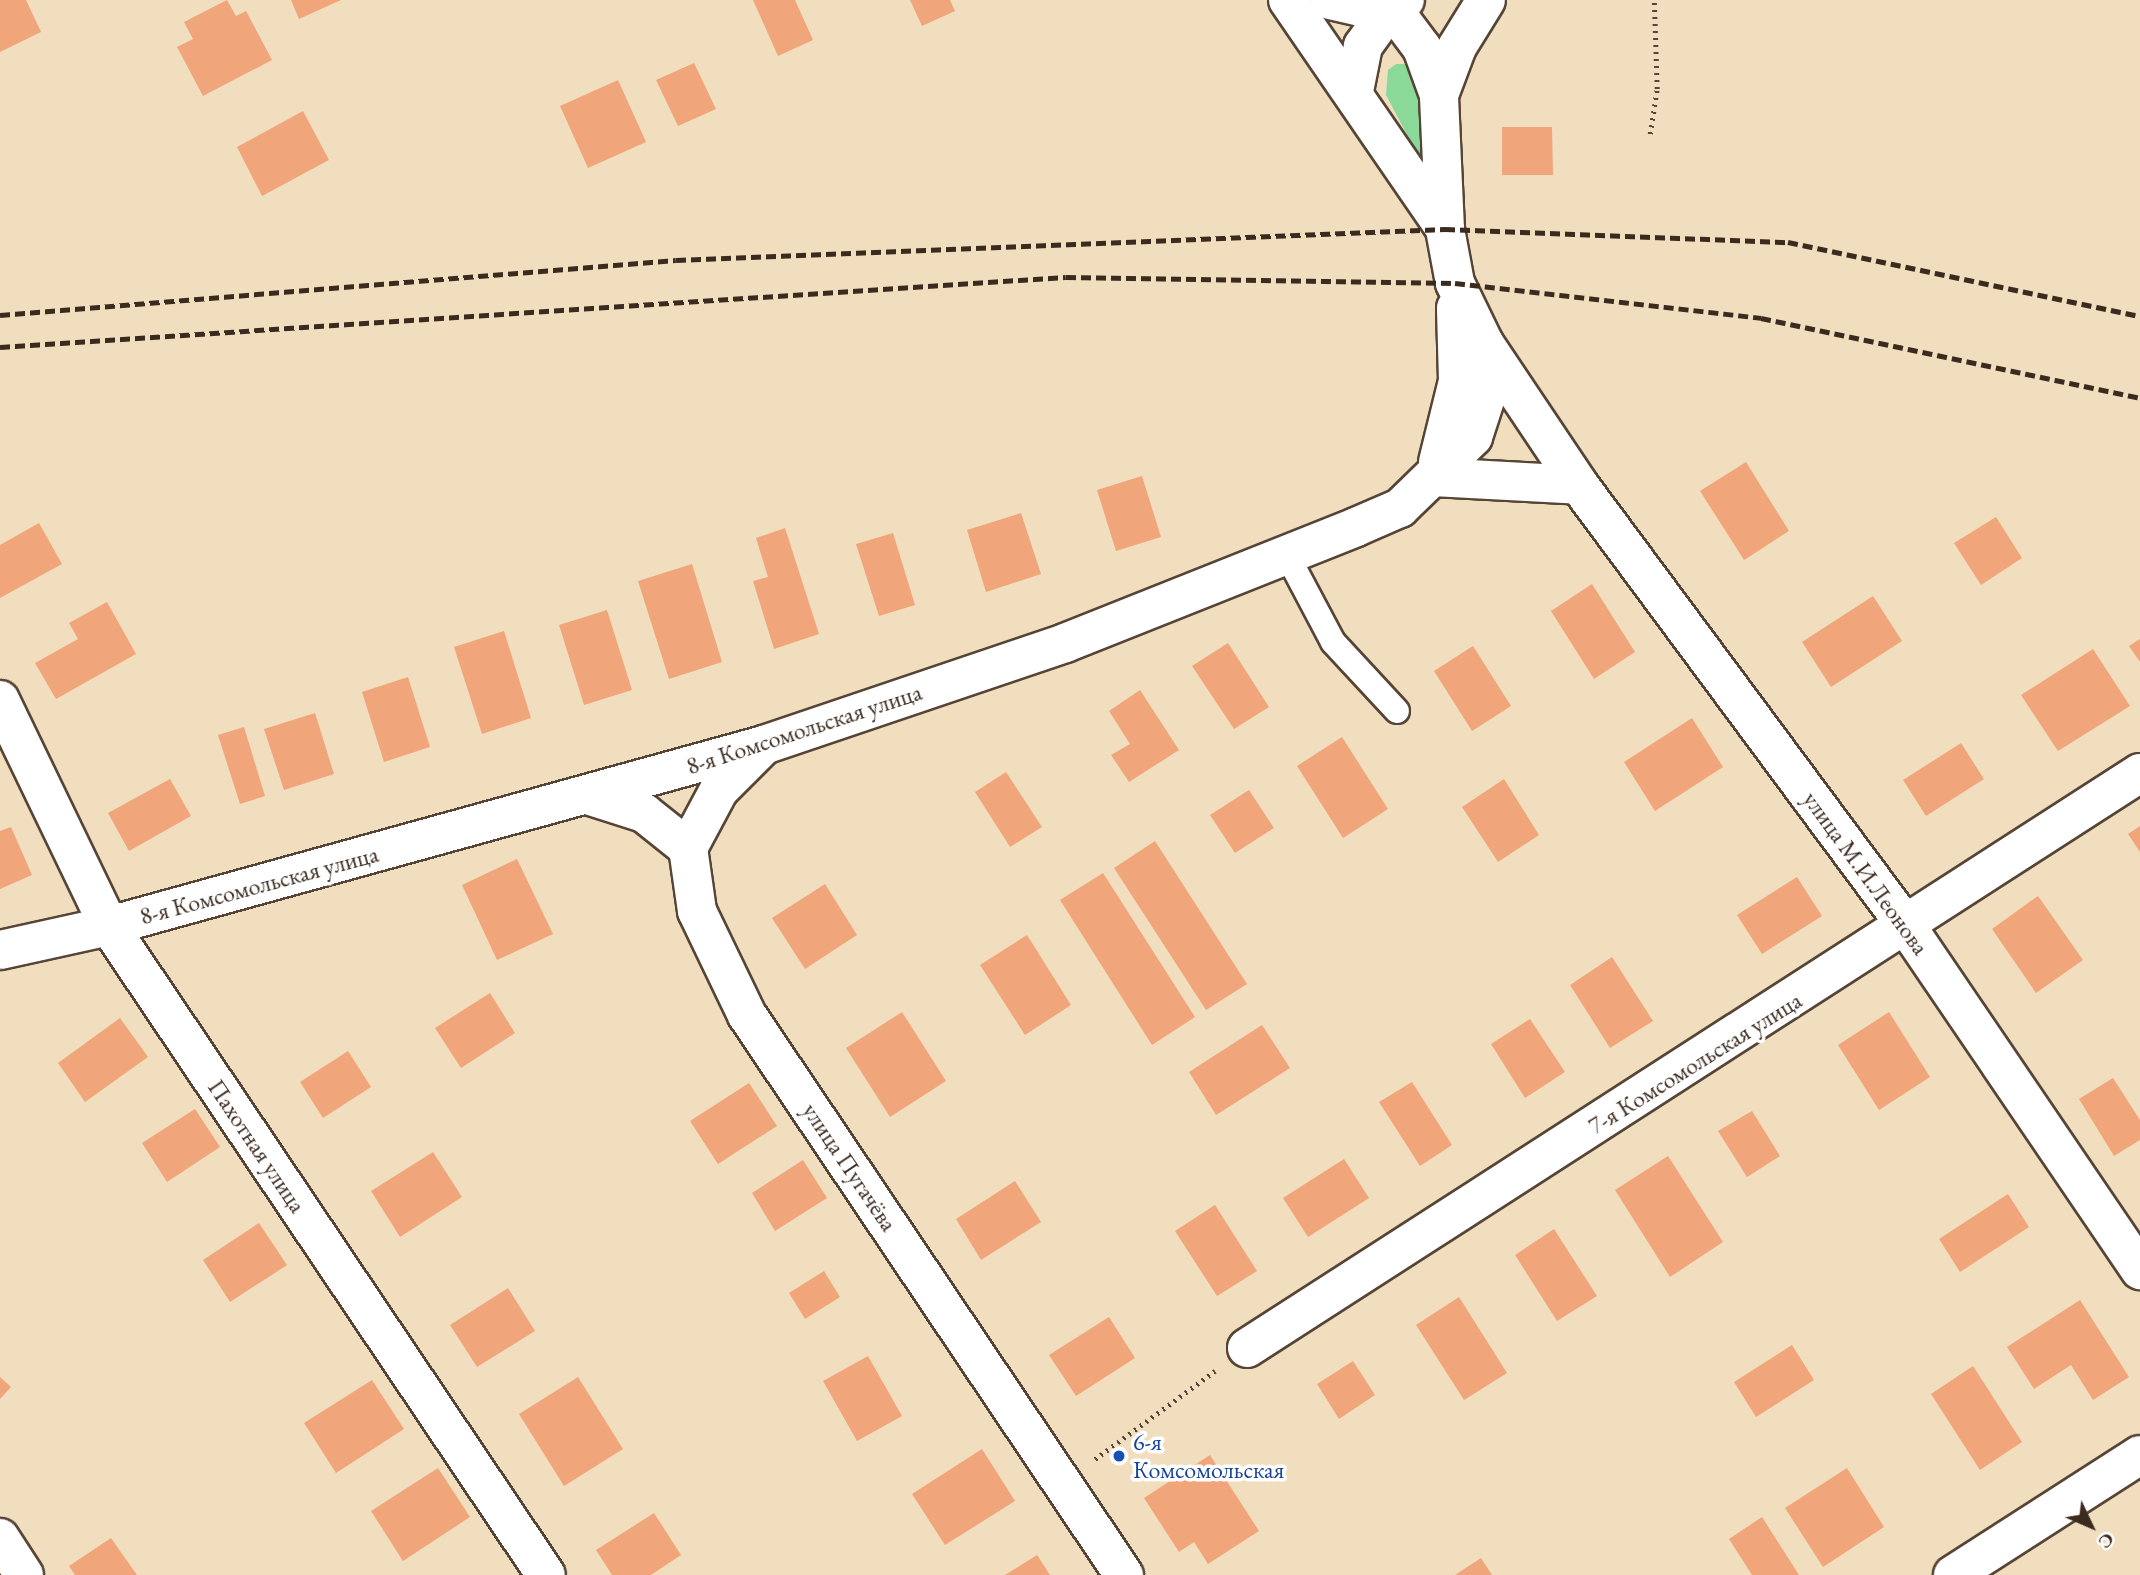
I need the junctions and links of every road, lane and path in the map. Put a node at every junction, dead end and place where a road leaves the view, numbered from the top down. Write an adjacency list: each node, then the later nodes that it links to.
1 (1288, 0): 6 (street)
2 (1330, 0): 5 (street)
3 (1486, 0): 7 (street)
4 (1654, 0): 8 (path)
5 (1394, 1): 6 (street); 7 (street)
6 (1354, 91): 9 (street)
7 (1439, 95): 9 (street)
8 (1650, 134)
9 (1445, 229): 10 (street, улица М.И.Леонова)
10 (1455, 283): 11 (street, улица М.И.Леонова); 12 (street)
11 (1484, 343): 12 (street, 8-я Комсомольская улица); 13 (street, улица М.И.Леонова)
12 (1433, 477): 13 (street); 14 (street, 8-я Комсомольская улица)
13 (1579, 485): 22 (street, улица М.И.Леонова)
14 (1287, 555): 16 (lane); 17 (street, 8-я Комсомольская улица)
15 (0, 700): 21 (street, Пахотная улица)
16 (1397, 711)
17 (764, 746): 19 (street, 8-я Комсомольская улица); 20 (street)
18 (2140, 773): 22 (street, 7-я Комсомольская улица)
19 (587, 795): 20 (street); 21 (street, 8-я Комсомольская улица)
20 (688, 848): 31 (street, улица Пугачёва)
21 (109, 926): 23 (street, 8-я Комсомольская улица); 30 (street, Пахотная улица)
22 (1907, 928): 24 (street, улица М.И.Леонова); 25 (street, 7-я Комсомольская улица)
23 (0, 950)
24 (2140, 1270)
25 (1247, 1348): 27 (path)
26 (2140, 1455): 32 (street)
27 (1093, 1461)
28 (0, 1538): 29 (street)
29 (24, 1575)
30 (546, 1575)
31 (1125, 1575)
32 (1953, 1575)

